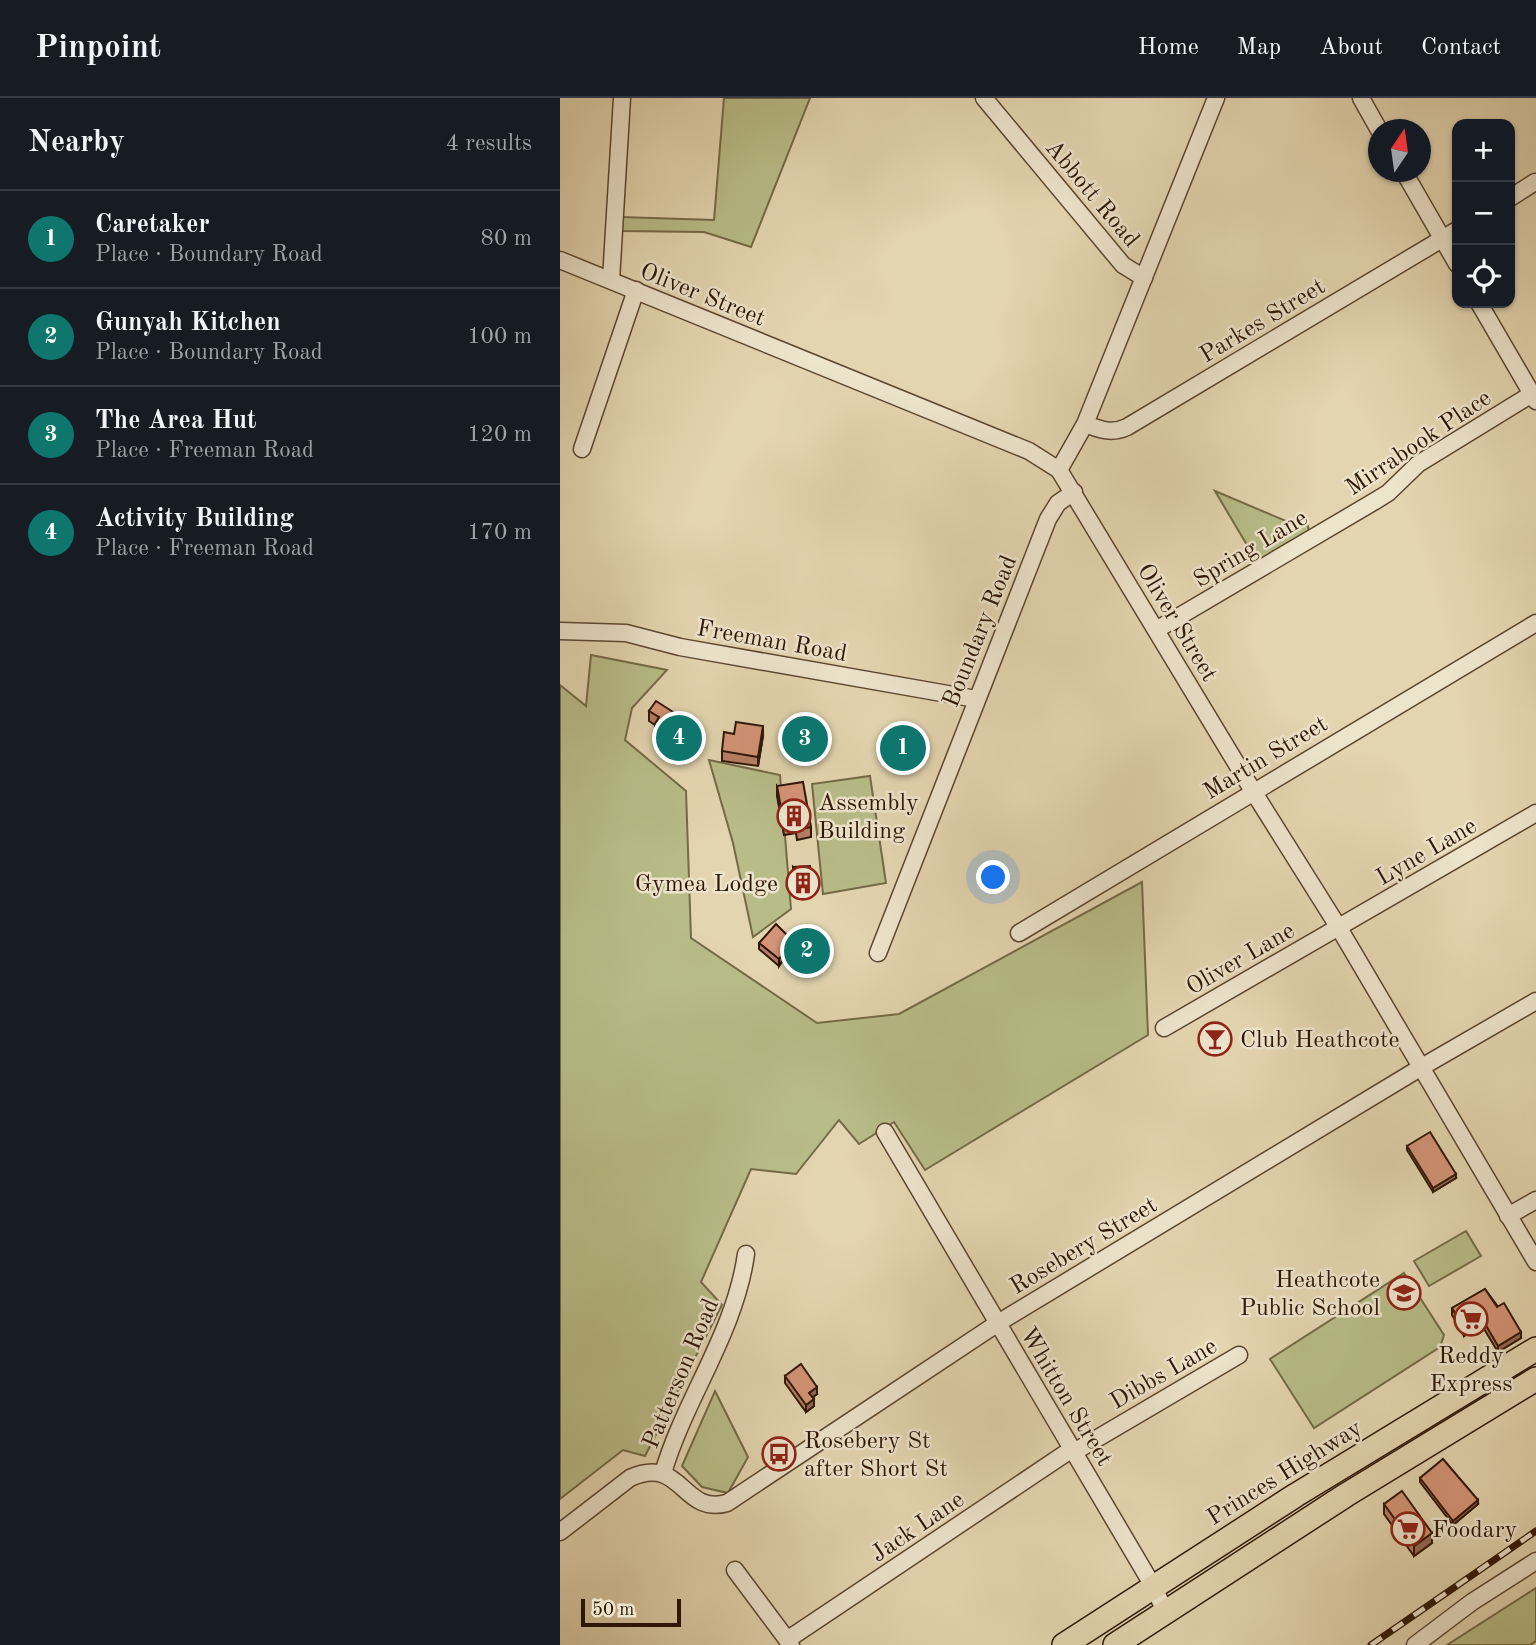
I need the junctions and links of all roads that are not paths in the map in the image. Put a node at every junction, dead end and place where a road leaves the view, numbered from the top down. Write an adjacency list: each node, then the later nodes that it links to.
1 (622, 98): 14 (street)
2 (984, 98): 13 (street, Abbott Road)
3 (1216, 98): 13 (street)
4 (1361, 98): 5 (street)
5 (1373, 119)
6 (1410, 182): 10 (street)
7 (1535, 182): 8 (street)
8 (1515, 195)
9 (1452, 233): 10 (street, Parkes Street)
10 (1443, 239): 11 (street); 18 (street, Parkes Street)
11 (1452, 255)
12 (560, 260): 14 (street, Oliver Street)
13 (1144, 278): 18 (street)
14 (611, 280): 15 (street, Oliver Street)
15 (636, 290): 19 (street); 20 (street, Oliver Street)
16 (1482, 308): 17 (street)
17 (1534, 398): 22 (street, Mirrabook Place)
18 (1085, 424): 20 (street)
19 (582, 449)
20 (1059, 470): 21 (street, Oliver Street)
21 (1074, 492): 24 (street, Oliver Street); 26 (street, Boundary Road)
22 (1330, 527): 24 (street, Spring Lane)
23 (1536, 623): 27 (street, Martin Street)
24 (1156, 630): 27 (street, Oliver Street)
25 (560, 631): 26 (street, Freeman Road)
26 (976, 699): 31 (street, Boundary Road)
27 (1253, 791): 29 (street, Oliver Street); 30 (street, Martin Street)
28 (1536, 813): 29 (street, Lyne Lane)
29 (1339, 928): 33 (street, Oliver Lane); 34 (street, Oliver Street)
30 (1019, 933)
31 (873, 949)
32 (1536, 1001): 34 (street, Rosebery Street)
33 (1164, 1028)
34 (1420, 1068): 37 (street, Oliver Street); 40 (street, Rosebery Street)
35 (885, 1132): 40 (street, Whitton Street)
36 (1536, 1200): 37 (street)
37 (1508, 1216): 39 (street, Oliver Street)
38 (746, 1254): 45 (street, Patterson Road)
39 (1536, 1262)
40 (998, 1323): 44 (street, Whitton Street); 45 (street, Rosebery Street)
41 (1536, 1349): 49 (highway, Princes Highway)
42 (1239, 1355): 44 (street, Dibbs Lane)
43 (1536, 1379): 50 (highway)
44 (1073, 1451): 49 (street, Whitton Street); 51 (street, Jack Lane)
45 (663, 1473): 46 (street, Patterson Road)
46 (560, 1532)
47 (1536, 1561): 54 (street)
48 (735, 1570): 51 (street)
49 (1153, 1586): 50 (street, Whitton Street); 52 (highway, Princes Highway)
50 (1166, 1611): 53 (highway)
51 (789, 1642)
52 (1064, 1645)
53 (1115, 1645)
54 (1415, 1645)

